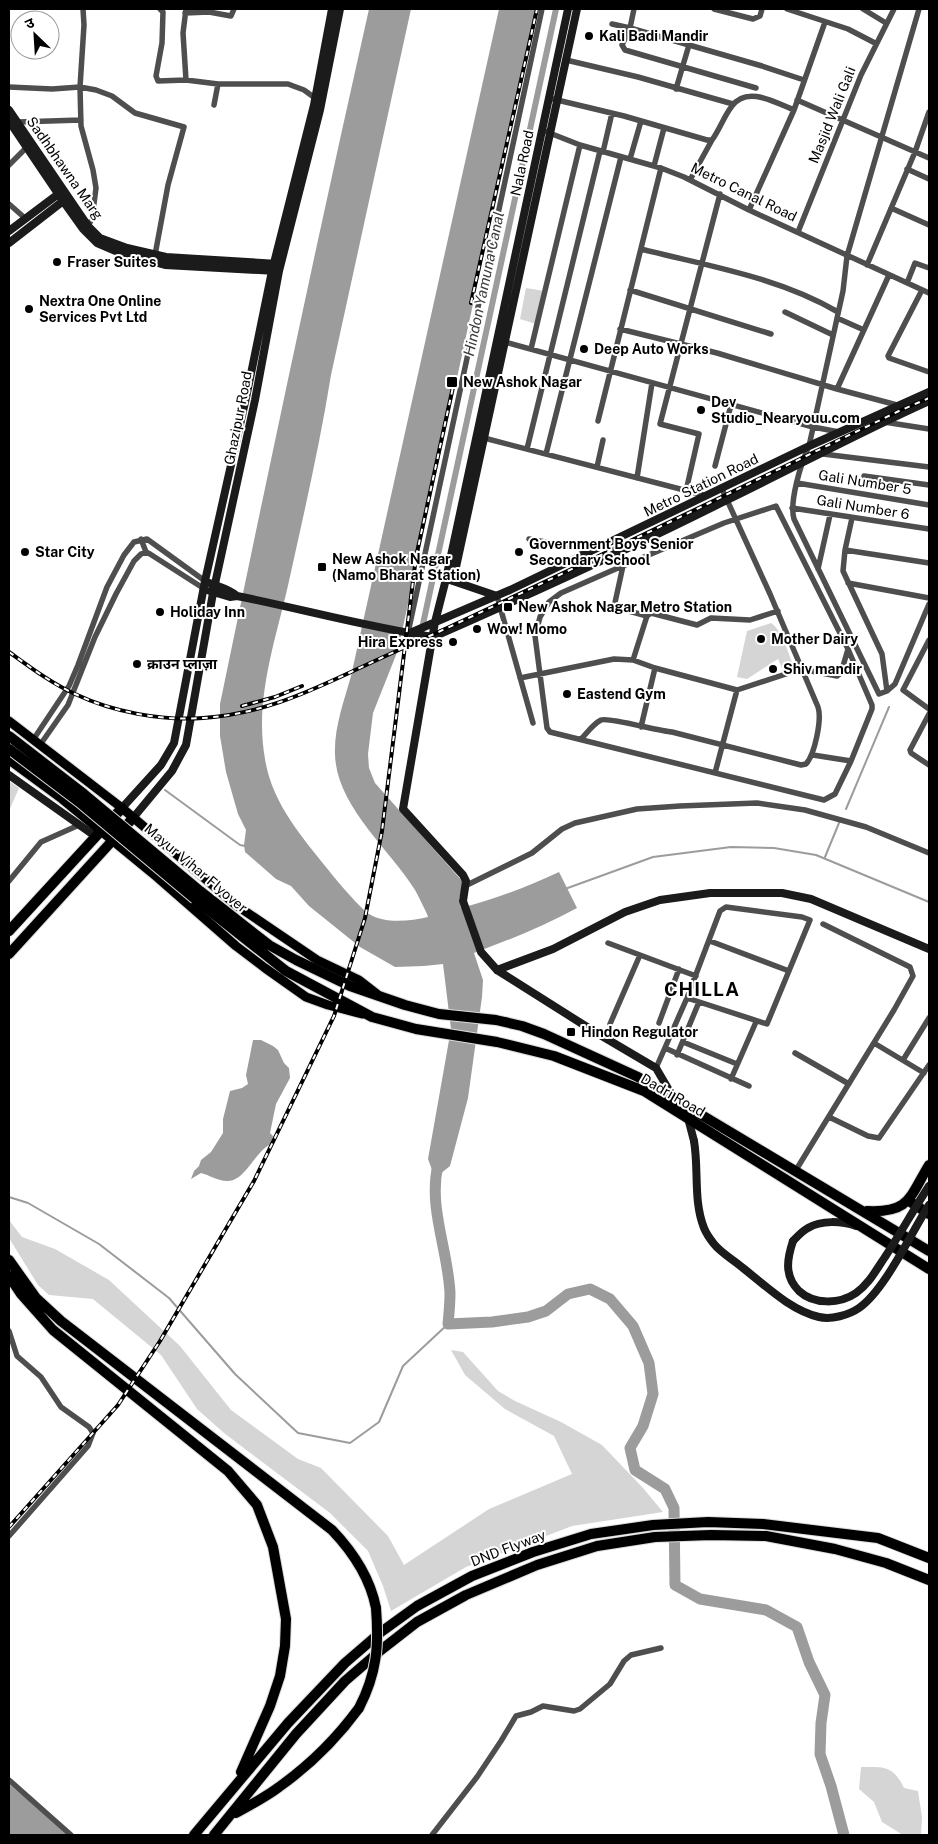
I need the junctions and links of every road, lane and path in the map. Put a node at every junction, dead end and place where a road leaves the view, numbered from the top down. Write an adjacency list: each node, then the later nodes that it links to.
1 (83, 9): 31 (street)
2 (160, 9): 27 (street)
3 (234, 9): 16 (street)
4 (332, 9): 34 (street, Ghazipur Road)
5 (340, 9): 87 (street, Ghazipur Road)
6 (542, 9): 169 (street)
7 (568, 9): 25 (street, Nala Road)
8 (577, 9): 23 (street, Nala Road)
9 (634, 9): 20 (street)
10 (714, 9): 11 (street)
11 (762, 9)
12 (787, 9): 17 (street)
13 (863, 9): 18 (street)
14 (894, 9): 18 (street, Masjid Wali Gali)
15 (919, 9): 53 (street)
16 (186, 11): 27 (street)
17 (825, 22): 21 (street); 28 (street)
18 (886, 23): 21 (street, Masjid Wali Gali)
19 (612, 24): 20 (street)
20 (630, 28): 22 (street); 24 (street)
21 (875, 43): 45 (street, Masjid Wali Gali)
22 (689, 45): 24 (street); 28 (street)
23 (566, 60): 26 (street, Nala Road); 33 (street)
24 (682, 67): 32 (street); 33 (street)
25 (555, 69): 26 (street); 35 (street, Nala Road)
26 (564, 71): 36 (street, Nala Road)
27 (186, 80): 29 (street)
28 (804, 80): 37 (street)
29 (218, 84): 34 (street); 39 (street)
30 (9, 87): 31 (street)
31 (80, 87): 44 (street); 83 (street)
32 (756, 88)
33 (676, 89): 38 (street)
34 (315, 98): 87 (street, Ghazipur Road)
35 (549, 98): 36 (street); 51 (street, Nala Road)
36 (558, 100): 43 (street); 52 (street, Nala Road)
37 (797, 100): 41 (street); 45 (street)
38 (733, 104): 41 (street); 54 (street)
39 (214, 105)
40 (9, 110): 48 (street, Sadhbhawna Marg)
41 (794, 110): 74 (street)
42 (929, 112): 49 (street)
43 (612, 113): 46 (street); 57 (street)
44 (81, 120): 48 (street); 76 (street)
45 (844, 120): 53 (street); 79 (street, Masjid Wali Gali)
46 (641, 121): 50 (street); 61 (street)
47 (9, 122): 56 (street, Sadhbhawna Marg)
48 (18, 122): 69 (street, Sadhbhawna Marg)
49 (927, 123): 58 (street)
50 (664, 128): 54 (street); 63 (street)
51 (542, 130): 52 (street, Metro Canal Road); 70 (street, Nala Road)
52 (550, 132): 55 (street, Metro Canal Road); 71 (street, Nala Road)
53 (882, 138): 58 (street); 84 (street)
54 (712, 140): 67 (street)
55 (580, 145): 57 (street, Metro Canal Road); 104 (street)
56 (26, 148): 62 (street); 69 (street, Sadhbhawna Marg)
57 (601, 151): 59 (street, Metro Canal Road); 105 (street)
58 (915, 152): 60 (street); 65 (street)
59 (621, 157): 61 (street, Metro Canal Road); 106 (street)
60 (929, 158)
61 (630, 160): 63 (street, Metro Canal Road)
62 (9, 165)
63 (654, 166): 64 (street, Metro Canal Road)
64 (661, 168): 67 (street, Metro Canal Road); 82 (street)
65 (908, 169): 66 (street); 73 (street)
66 (929, 179)
67 (690, 180): 68 (street, Metro Canal Road)
68 (720, 194): 74 (street, Metro Canal Road); 85 (street)
69 (63, 195): 75 (street); 76 (street, Sadhbhawna Marg); 80 (street); 87 (street, Sadhbhawna Marg)
70 (527, 197): 71 (street); 81 (street, Nala Road)
71 (536, 198): 81 (street, Nala Road)
72 (9, 204): 75 (street)
73 (891, 208): 77 (street); 86 (street)
74 (749, 210): 79 (street, Metro Canal Road)
75 (26, 219): 78 (street)
76 (88, 226): 83 (street, Sadhbhawna Marg)
77 (929, 226)
78 (9, 232)
79 (798, 232): 84 (street, Metro Canal Road)
80 (9, 243)
81 (521, 245): 101 (street, Nala Road); 102 (street, Nala Road)
82 (640, 249): 85 (street); 91 (street)
83 (156, 255): 87 (street, Sadhbhawna Marg)
84 (847, 256): 86 (street, Metro Canal Road); 96 (street)
85 (702, 264): 94 (street); 96 (street)
86 (868, 265): 89 (street, Metro Canal Road)
87 (276, 268): 158 (street, Ghazipur Road); 159 (street, Ghazipur Road)
88 (929, 268): 90 (street)
89 (889, 276): 90 (street, Metro Canal Road); 98 (street)
90 (907, 283): 92 (street, Metro Canal Road)
91 (630, 290): 94 (street); 97 (street)
92 (922, 290): 93 (street, Metro Canal Road); 108 (street)
93 (929, 293)
94 (690, 310): 99 (street); 103 (street)
95 (785, 312): 100 (street)
96 (838, 315): 98 (street); 100 (street)
97 (620, 329): 103 (street); 107 (street)
98 (864, 330): 112 (street)
99 (771, 334)
100 (833, 335): 110 (street)
101 (496, 340): 102 (street); 119 (street, Nala Road)
102 (505, 342): 104 (street); 121 (street, Nala Road)
103 (681, 345): 110 (street); 111 (street)
104 (531, 349): 105 (street)
105 (551, 355): 106 (street); 127 (street)
106 (570, 360): 107 (street); 128 (street)
107 (611, 371): 109 (street); 117 (street)
108 (929, 372)
109 (652, 383): 111 (street); 135 (street)
110 (822, 385): 112 (street); 120 (street)
111 (670, 388): 115 (street); 139 (street)
112 (836, 389): 116 (street)
113 (929, 392): 116 (street, Metro Station Road)
114 (929, 401): 118 (street, Metro Station Road)
115 (731, 405): 120 (street); 131 (street)
116 (897, 405): 123 (street, Metro Station Road)
117 (598, 421)
118 (884, 422): 122 (street); 129 (street, Metro Station Road)
119 (478, 426): 121 (street); 156 (street, Nala Road)
120 (813, 427): 123 (street); 126 (street)
121 (486, 428): 124 (street, Nala Road)
122 (929, 429)
123 (839, 432): 126 (street, Metro Station Road)
124 (484, 438): 127 (street); 156 (street, Nala Road)
125 (603, 440): 133 (street)
126 (808, 446): 130 (street); 138 (street, Metro Station Road)
127 (527, 449): 128 (street)
128 (546, 454): 133 (street)
129 (823, 454): 130 (street, Metro Station Road); 132 (street)
130 (801, 463): 136 (street); 141 (street, Metro Station Road)
131 (715, 466)
132 (929, 467)
133 (597, 468): 135 (street)
134 (864, 476): 137 (street)
135 (637, 478): 139 (street)
136 (797, 483): 142 (street, Gali Number 5); 143 (street)
137 (929, 485)
138 (722, 489): 140 (street, Metro Station Road); 141 (street)
139 (686, 491): 140 (street)
140 (707, 496): 152 (street, Metro Station Road)
141 (727, 500): 146 (street); 164 (street, Metro Station Road)
142 (929, 505)
143 (792, 508): 144 (street, Gali Number 6); 155 (street)
144 (830, 515): 145 (street, Gali Number 6); 155 (street)
145 (852, 518): 147 (street, Gali Number 6); 150 (street)
146 (735, 520): 154 (street); 165 (street); 172 (street)
147 (929, 530)
148 (141, 539): 151 (street); 158 (street); 187 (street)
149 (529, 539): 152 (street)
150 (845, 550): 153 (street); 157 (street)
151 (146, 552): 158 (street); 187 (street)
152 (590, 553): 160 (street, Metro Station Road)
153 (929, 562)
154 (623, 566): 167 (street); 176 (street)
155 (818, 569): 179 (street)
156 (450, 580): 160 (street); 168 (street)
157 (848, 583): 161 (street); 179 (street)
158 (204, 585): 159 (street); 196 (street, Ghazipur Road)
159 (216, 590): 169 (street); 197 (street, Ghazipur Road)
160 (497, 596): 162 (street, Metro Station Road); 164 (street)
161 (929, 598)
162 (484, 601): 166 (street); 168 (street, Metro Station Road)
163 (929, 604): 179 (street)
164 (501, 607): 166 (street, Metro Station Road); 177 (street)
165 (778, 611): 167 (street); 175 (street)
166 (490, 612): 170 (street, Metro Station Road)
167 (647, 616): 173 (street)
168 (435, 622): 169 (street, Metro Station Road); 170 (street)
169 (406, 633): 170 (street)
170 (432, 637): 205 (street)
171 (929, 640): 180 (street)
172 (848, 649): 175 (street); 192 (street)
173 (633, 660): 174 (street); 176 (street)
174 (656, 668): 178 (street); 184 (street)
175 (801, 669): 178 (street); 190 (street)
176 (539, 673): 177 (street); 186 (street)
177 (520, 678): 183 (street)
178 (737, 690): 188 (street)
179 (887, 691)
180 (929, 709)
181 (929, 714): 193 (street)
182 (9, 722): 187 (main road)
183 (533, 723)
184 (641, 727): 186 (street); 188 (street)
185 (9, 736): 217 (highway, Mayur Vihar Flyover, bridge)
186 (581, 739): 194 (street)
187 (37, 742): 196 (main road)
188 (722, 745): 190 (street); 194 (street)
189 (9, 748): 220 (highway, Mayur Vihar Flyover, bridge)
190 (812, 755): 192 (street)
191 (9, 760): 199 (main road)
192 (851, 761): 194 (street)
193 (929, 765)
194 (714, 773)
195 (9, 775): 198 (street)
196 (122, 808): 197 (main road); 199 (highway)
197 (133, 818): 200 (highway); 201 (main road)
198 (79, 825): 199 (street); 204 (street)
199 (97, 834): 200 (main road); 207 (highway)
200 (112, 841): 203 (main road); 211 (highway)
201 (175, 852): 203 (main road); 217 (main road)
202 (929, 853): 205 (street)
203 (157, 877): 220 (main road)
204 (9, 881)
205 (465, 886): 214 (street)
206 (822, 924): 226 (street)
207 (11, 929)
208 (710, 941): 215 (street); 215 (street); 216 (street)
209 (608, 943): 212 (street)
210 (929, 949): 214 (street)
211 (9, 954)
212 (640, 955): 213 (street); 223 (street)
213 (679, 969): 216 (street); 224 (street)
214 (497, 970): 233 (street)
215 (789, 971): 222 (street)
216 (696, 976): 218 (street)
217 (381, 996): 238 (highway, Dadri Road)
218 (687, 998): 219 (street); 227 (street)
219 (698, 1002): 222 (street); 225 (street)
220 (372, 1017): 238 (highway, Dadri Road)
221 (929, 1018): 230 (street)
222 (756, 1022): 231 (street)
223 (610, 1024)
224 (659, 1024)
225 (683, 1042): 229 (street); 231 (street)
226 (874, 1043): 230 (street); 236 (street)
227 (665, 1048): 229 (street); 233 (street)
228 (795, 1052): 236 (street)
229 (677, 1055): 235 (street)
230 (903, 1060): 234 (street)
231 (737, 1064): 235 (street)
232 (929, 1066): 234 (street)
233 (656, 1068): 238 (street); 239 (street)
234 (924, 1073): 240 (street)
235 (731, 1079): 237 (street)
236 (849, 1084): 240 (street)
237 (750, 1086)
238 (646, 1087): 239 (highway, Dadri Road)
239 (668, 1098): 241 (highway, Dadri Road); 243 (highway, Dadri Road)
240 (829, 1116): 243 (street)
241 (688, 1118): 246 (street, bridge); 249 (highway, Dadri Road)
242 (929, 1165): 245 (highway)
243 (796, 1170): 247 (highway, Dadri Road)
244 (929, 1186): 249 (street, bridge)
245 (908, 1200): 247 (highway); 248 (highway)
246 (929, 1205)
247 (863, 1210): 250 (highway, Dadri Road)
248 (929, 1214)
249 (867, 1230): 253 (highway, Dadri Road)
250 (929, 1250)
251 (929, 1255): 253 (highway)
252 (9, 1260): 263 (highway, bridge)
253 (914, 1260): 254 (highway, Dadri Road)
254 (929, 1270)
255 (9, 1276): 262 (highway)
256 (9, 1331): 257 (street)
257 (9, 1536)
258 (929, 1558): 262 (highway, DND Flyway)
259 (929, 1580): 263 (highway, DND Flyway)
260 (661, 1648): 267 (street)
261 (9, 1780): 264 (street)
262 (222, 1802): 265 (highway, DND Flyway)
263 (229, 1817): 266 (highway, DND Flyway)
264 (71, 1835)
265 (194, 1835)
266 (214, 1835)
267 (432, 1835)

